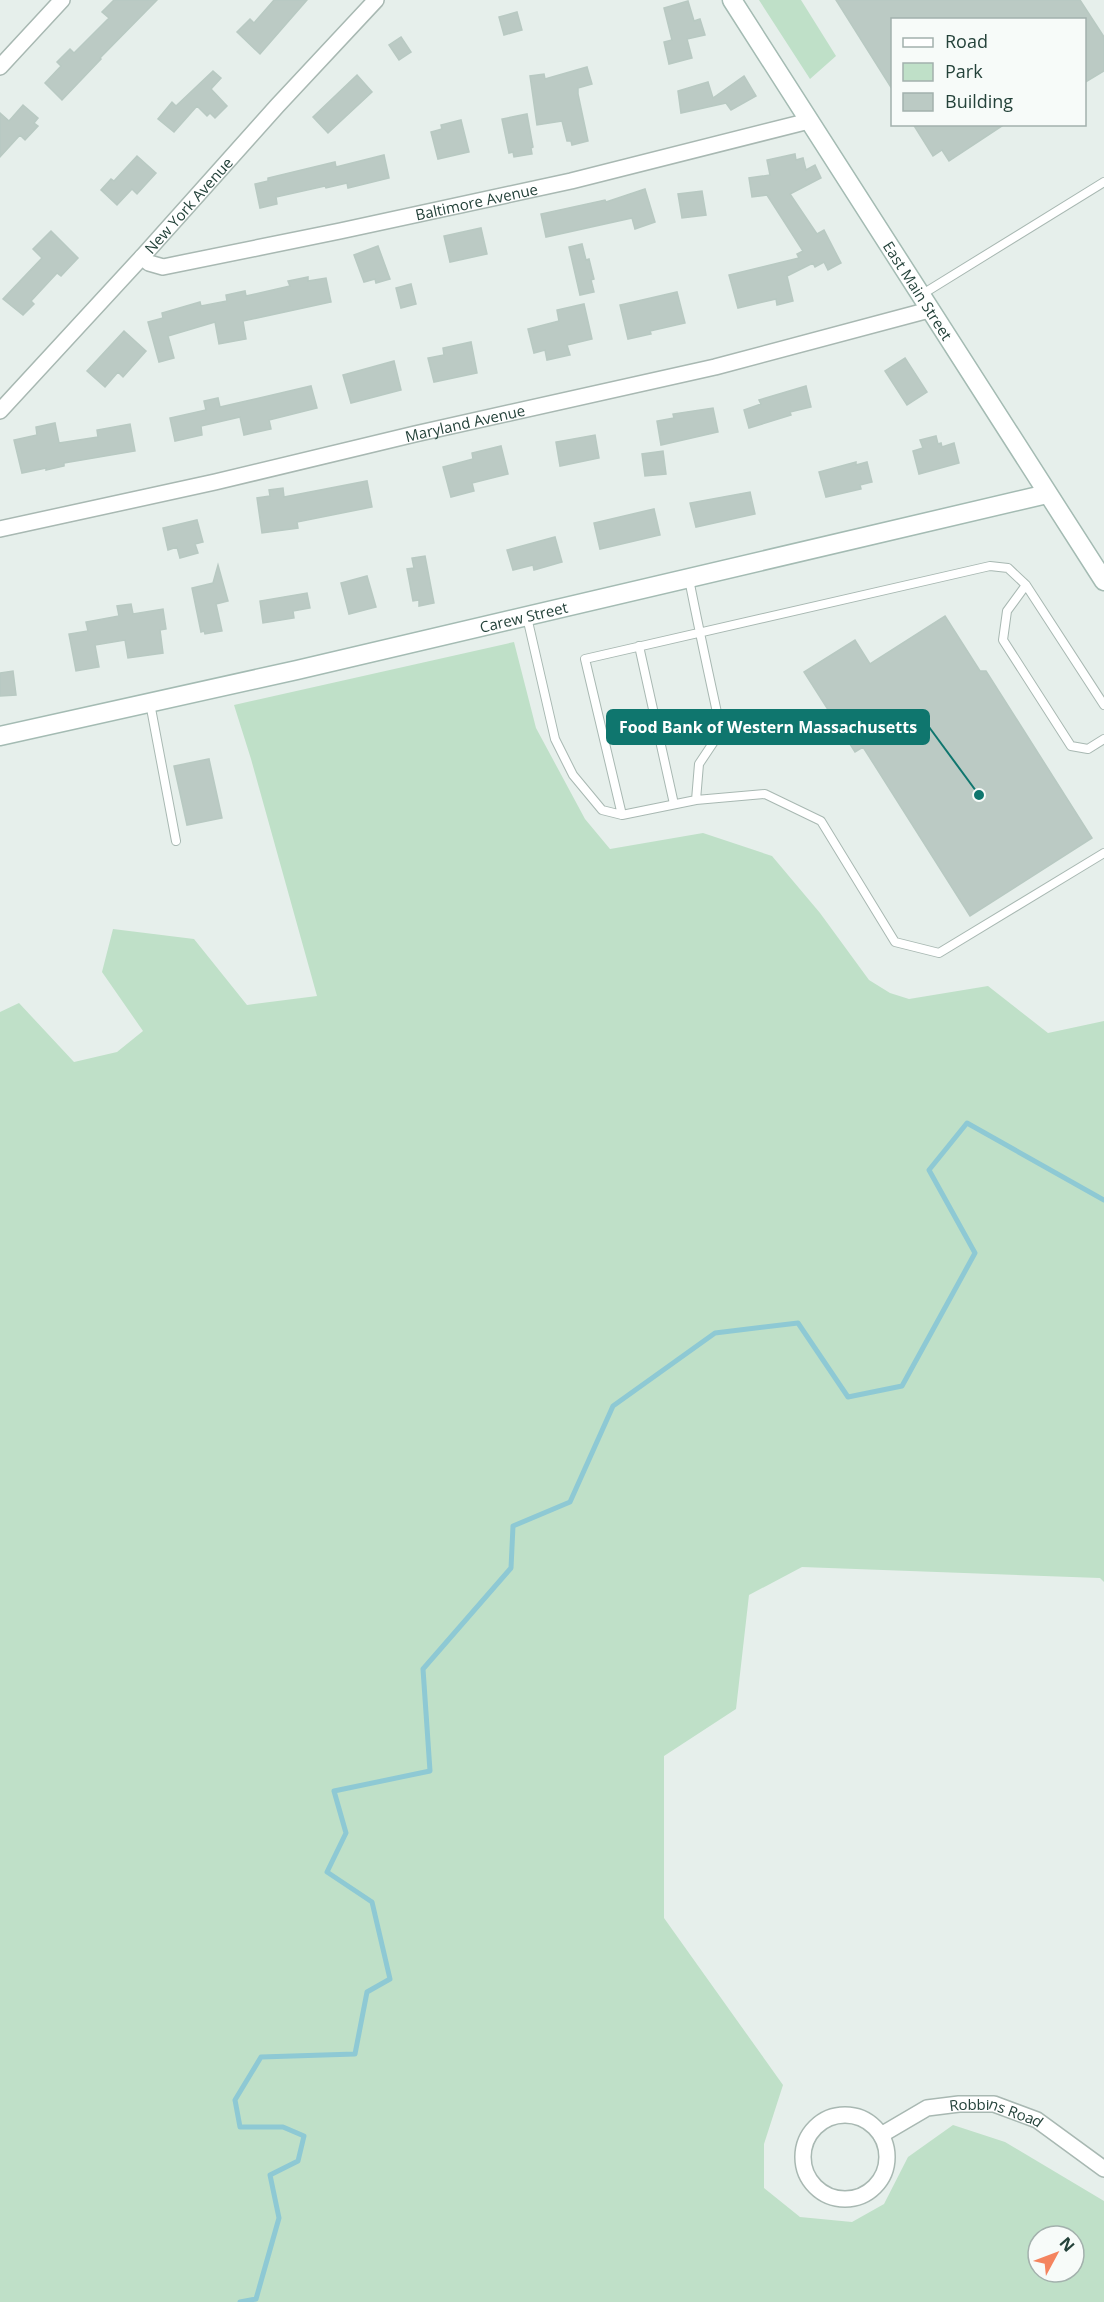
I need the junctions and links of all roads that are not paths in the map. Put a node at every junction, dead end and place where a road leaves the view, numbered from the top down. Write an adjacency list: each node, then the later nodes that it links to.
1 (62, 0): 4 (street)
2 (376, 0): 7 (street, New York Avenue)
3 (732, 0): 5 (street, East Main Street)
4 (0, 67)
5 (810, 121): 7 (street, Baltimore Avenue); 8 (street, East Main Street)
6 (1104, 182): 8 (lane)
7 (142, 257): 9 (street, New York Avenue)
8 (925, 303): 10 (street, East Main Street); 11 (street, Maryland Avenue)
9 (0, 411)
10 (1047, 494): 12 (street, Carew Street); 13 (street, East Main Street)
11 (0, 529)
12 (689, 578): 15 (street, Carew Street); 16 (lane)
13 (1104, 581)
14 (1026, 585): 16 (lane); 19 (lane); 21 (lane)
15 (526, 615): 18 (street, Carew Street); 24 (lane)
16 (700, 632): 17 (lane); 22 (lane)
17 (639, 646): 23 (lane); 24 (lane)
18 (150, 703): 20 (street, Carew Street); 25 (lane)
19 (1104, 705)
20 (0, 736)
21 (1104, 739)
22 (696, 800): 23 (lane); 26 (lane)
23 (674, 804): 24 (lane)
24 (621, 815)
25 (176, 842)
26 (1104, 853)
27 (880, 2135): 27 (street); 28 (street, Robbins Road)
28 (1104, 2169)

